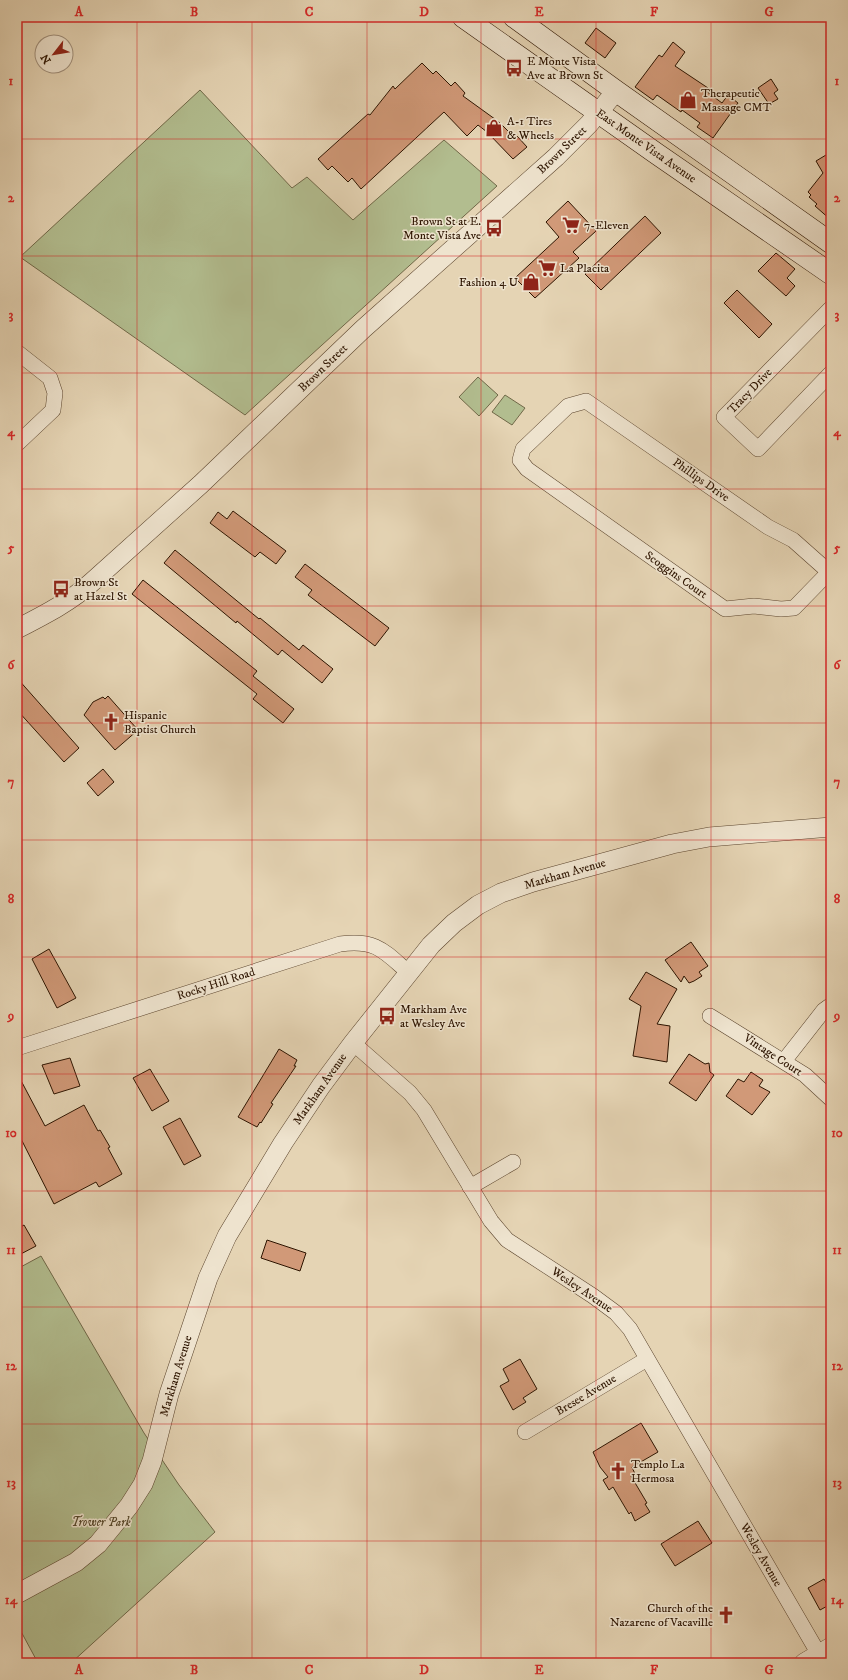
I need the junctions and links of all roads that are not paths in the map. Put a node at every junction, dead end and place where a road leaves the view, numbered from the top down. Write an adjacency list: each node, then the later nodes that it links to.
1 (463, 17): 4 (main road, East Monte Vista Avenue)
2 (514, 17): 3 (main road)
3 (616, 91): 4 (street, Brown Street); 5 (main road)
4 (599, 113): 6 (main road, East Monte Vista Avenue); 13 (street, Brown Street)
5 (831, 243)
6 (831, 274)
7 (831, 308): 9 (street, Tracy Drive)
8 (17, 352): 11 (street)
9 (831, 373)
10 (568, 406): 12 (street, Phillips Drive); 12 (street, Scoggins Court)
11 (17, 444)
12 (830, 571)
13 (17, 629)
14 (831, 827): 15 (street, Markham Avenue)
15 (409, 973): 18 (street, Markham Avenue); 19 (street, Rocky Hill Road)
16 (831, 1005): 20 (street)
17 (710, 1016): 20 (street, Vintage Court)
18 (353, 1043): 23 (street, Wesley Avenue); 26 (street, Markham Avenue)
19 (17, 1048)
20 (784, 1061): 21 (street, Vintage Court)
21 (831, 1099)
22 (513, 1162): 23 (street)
23 (470, 1187): 24 (street, Wesley Avenue)
24 (647, 1359): 25 (street, Bresee Avenue); 27 (street, Wesley Avenue)
25 (525, 1432)
26 (17, 1594)
27 (820, 1657)

